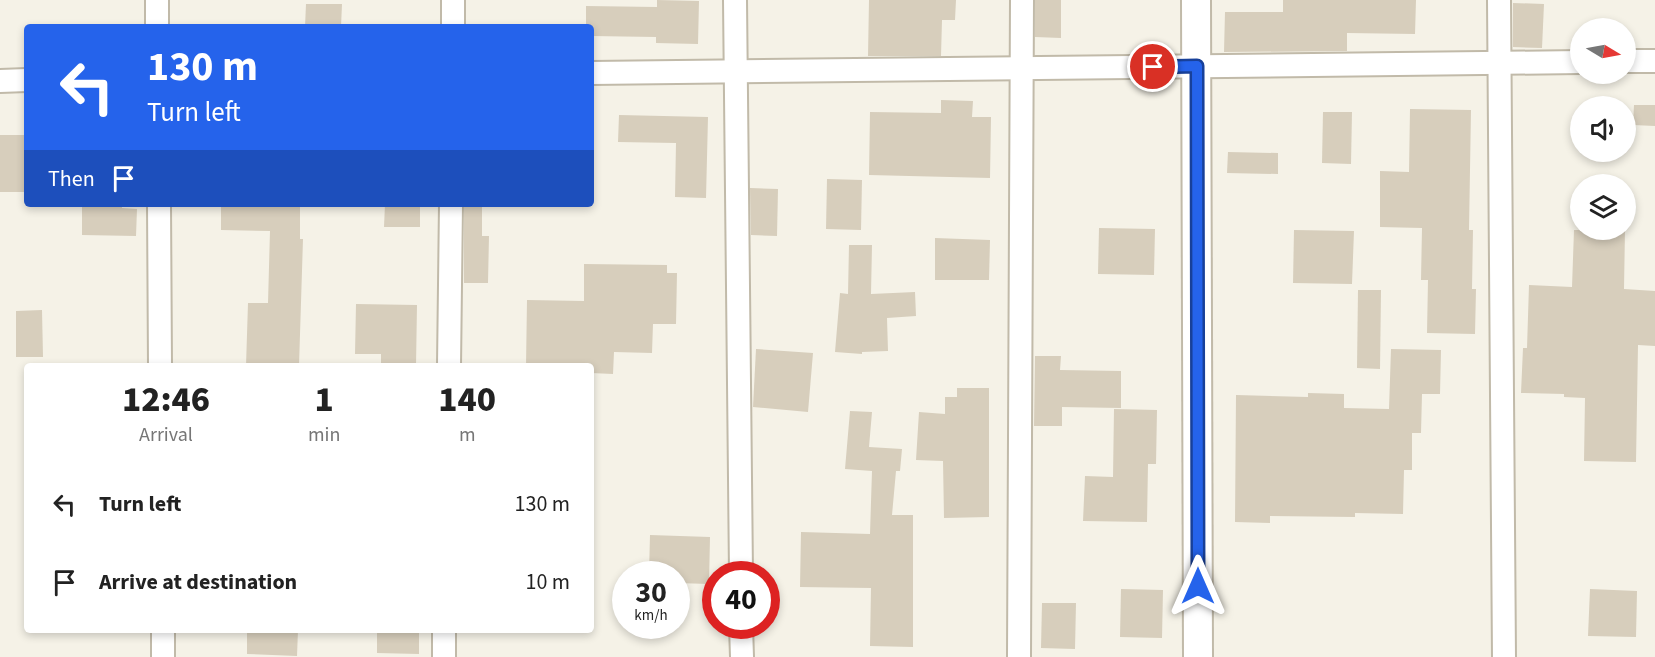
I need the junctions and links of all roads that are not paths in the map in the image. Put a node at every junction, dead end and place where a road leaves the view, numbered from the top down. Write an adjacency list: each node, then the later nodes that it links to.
1 (157, 0): 7 (street)
2 (453, 0): 8 (street)
3 (735, 0): 15 (street)
4 (1022, 0): 14 (street)
5 (1196, 0): 13 (street)
6 (1499, 0): 12 (street)
7 (157, 24)
8 (453, 24)
9 (1636, 61): 10 (street)
10 (1655, 61)
11 (1570, 62): 12 (street)
12 (1500, 63): 13 (street); 32 (street)
13 (1197, 66): 14 (street); 31 (street)
14 (1023, 68): 15 (street); 30 (street)
15 (736, 72): 16 (street); 23 (street)
16 (594, 74)
17 (24, 80): 18 (street)
18 (0, 81)
19 (159, 207): 21 (street)
20 (452, 207): 22 (street)
21 (160, 363)
22 (449, 363)
23 (741, 561)
24 (163, 633): 27 (street)
25 (444, 633): 28 (street)
26 (741, 639): 29 (street)
27 (163, 657)
28 (444, 657)
29 (742, 657)
30 (1019, 657)
31 (1198, 657)
32 (1504, 657)

